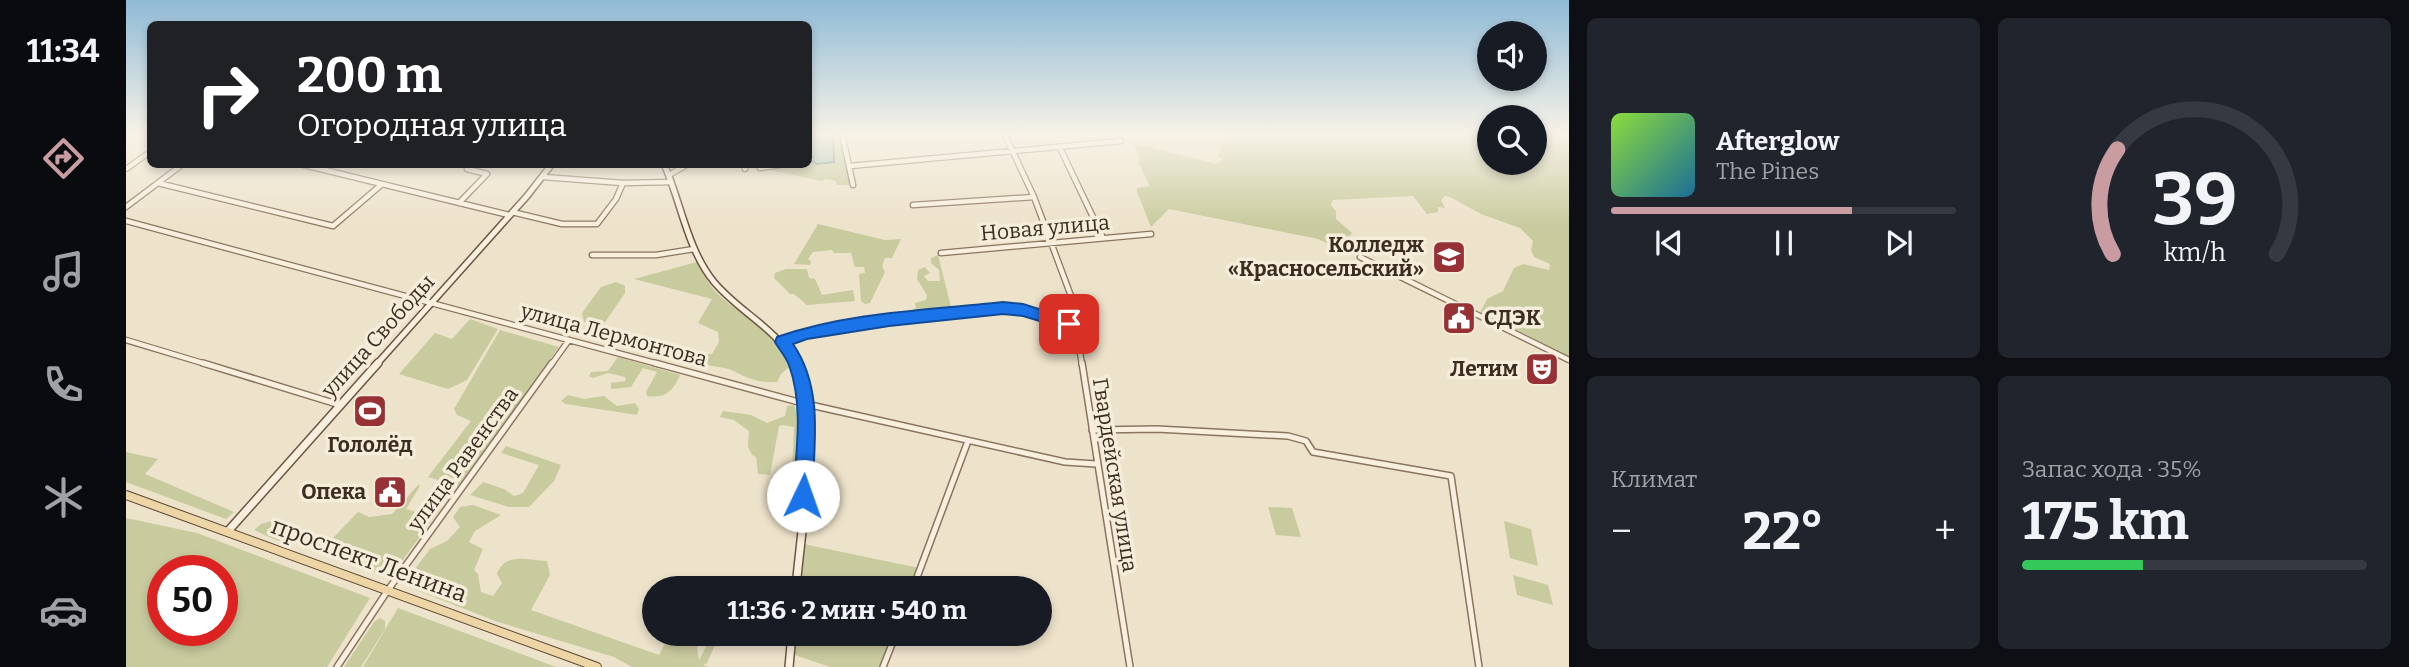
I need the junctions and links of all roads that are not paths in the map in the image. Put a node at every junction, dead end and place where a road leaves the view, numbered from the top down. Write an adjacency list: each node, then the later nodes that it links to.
1 (872, 164): 4 (street)
2 (1019, 164): 17 (street, Гвардейская улица)
3 (1068, 164): 24 (street)
4 (850, 166): 16 (street)
5 (178, 168): 13 (street)
6 (315, 168): 15 (street)
7 (549, 168): 11 (main road, улица Свободы)
8 (666, 168): 12 (main road)
9 (683, 168): 12 (street)
10 (467, 169): 18 (street)
11 (543, 177): 14 (street); 21 (main road, улица Свободы)
12 (671, 178): 14 (street); 26 (main road)
13 (158, 183): 15 (street); 20 (street)
14 (623, 183): 21 (street)
15 (381, 185): 18 (street)
16 (853, 185)
17 (1034, 197): 19 (street); 25 (street, Гвардейская улица)
18 (458, 203): 21 (street)
19 (914, 205)
20 (126, 206)
21 (511, 214): 30 (main road, улица Свободы)
22 (126, 221): 30 (street, улица Лермонтова)
23 (1151, 234): 24 (street, Новая улица)
24 (1103, 238): 25 (street, Новая улица)
25 (1053, 244): 27 (street, Новая улица); 31 (street, Гвардейская улица)
26 (694, 248): 28 (street); 34 (main road)
27 (941, 253)
28 (592, 255)
29 (1360, 257): 35 (street)
30 (432, 301): 33 (street, улица Лермонтова); 37 (main road, улица Свободы)
31 (1076, 324): 34 (street); 38 (street, Гвардейская улица)
32 (126, 340): 37 (street)
33 (569, 340): 36 (street, улица Лермонтова); 45 (street, улица Равенства)
34 (783, 342): 36 (main road)
35 (1569, 360)
36 (806, 404): 39 (street, улица Лермонтова); 43 (main road)
37 (340, 405): 42 (main road, улица Свободы)
38 (1092, 430): 40 (street, Гвардейская улица); 53 (street)
39 (968, 440): 40 (street, улица Лермонтова); 44 (street)
40 (1096, 464): 52 (street, Гвардейская улица)
41 (126, 495): 42 (main road, проспект Ленина)
42 (229, 530): 45 (main road, проспект Ленина)
43 (797, 576)
44 (917, 576)
45 (388, 590): 48 (street, улица Равенства); 49 (main road, проспект Ленина)
46 (791, 646): 50 (main road)
47 (891, 646): 51 (street)
48 (337, 667)
49 (597, 667)
50 (789, 667)
51 (883, 667)
52 (1130, 667)
53 (1479, 667)

